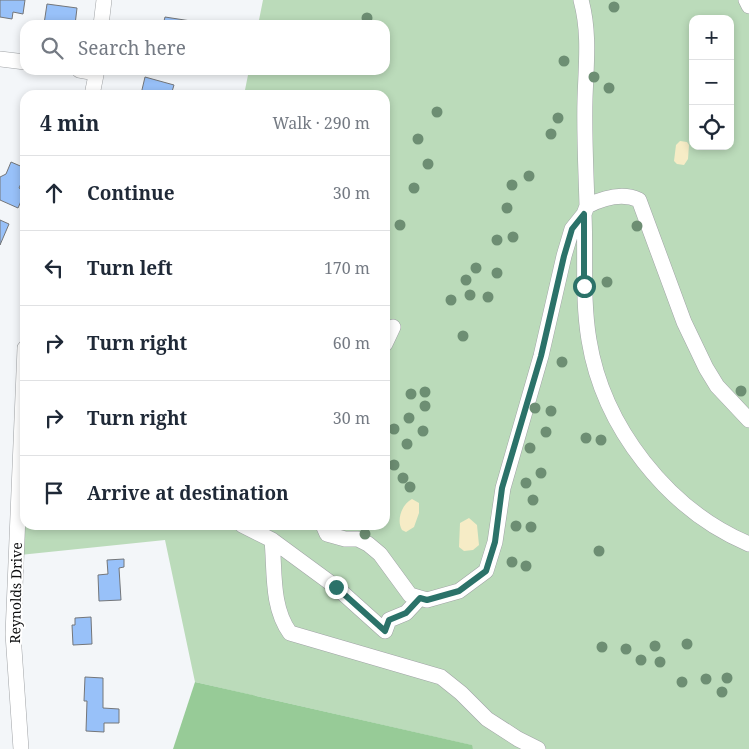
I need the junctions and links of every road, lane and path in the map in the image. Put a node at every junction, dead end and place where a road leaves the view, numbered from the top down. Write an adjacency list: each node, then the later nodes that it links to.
1 (104, 0): 5 (street)
2 (581, 0): 10 (street)
3 (746, 0): 4 (street)
4 (749, 6)
5 (102, 20)
6 (0, 59): 7 (street)
7 (20, 61)
8 (95, 75): 9 (street)
9 (93, 90)
10 (585, 210): 13 (street); 18 (street); 19 (street)
11 (392, 327): 12 (street)
12 (390, 332)
13 (749, 420)
14 (20, 427): 20 (street, Reynolds Drive)
15 (252, 530): 17 (street)
16 (325, 530): 19 (street)
17 (272, 540): 19 (street); 22 (street)
18 (749, 544)
19 (420, 598)
20 (7, 634): 21 (street, Reynolds Drive)
21 (21, 749)
22 (538, 749)

